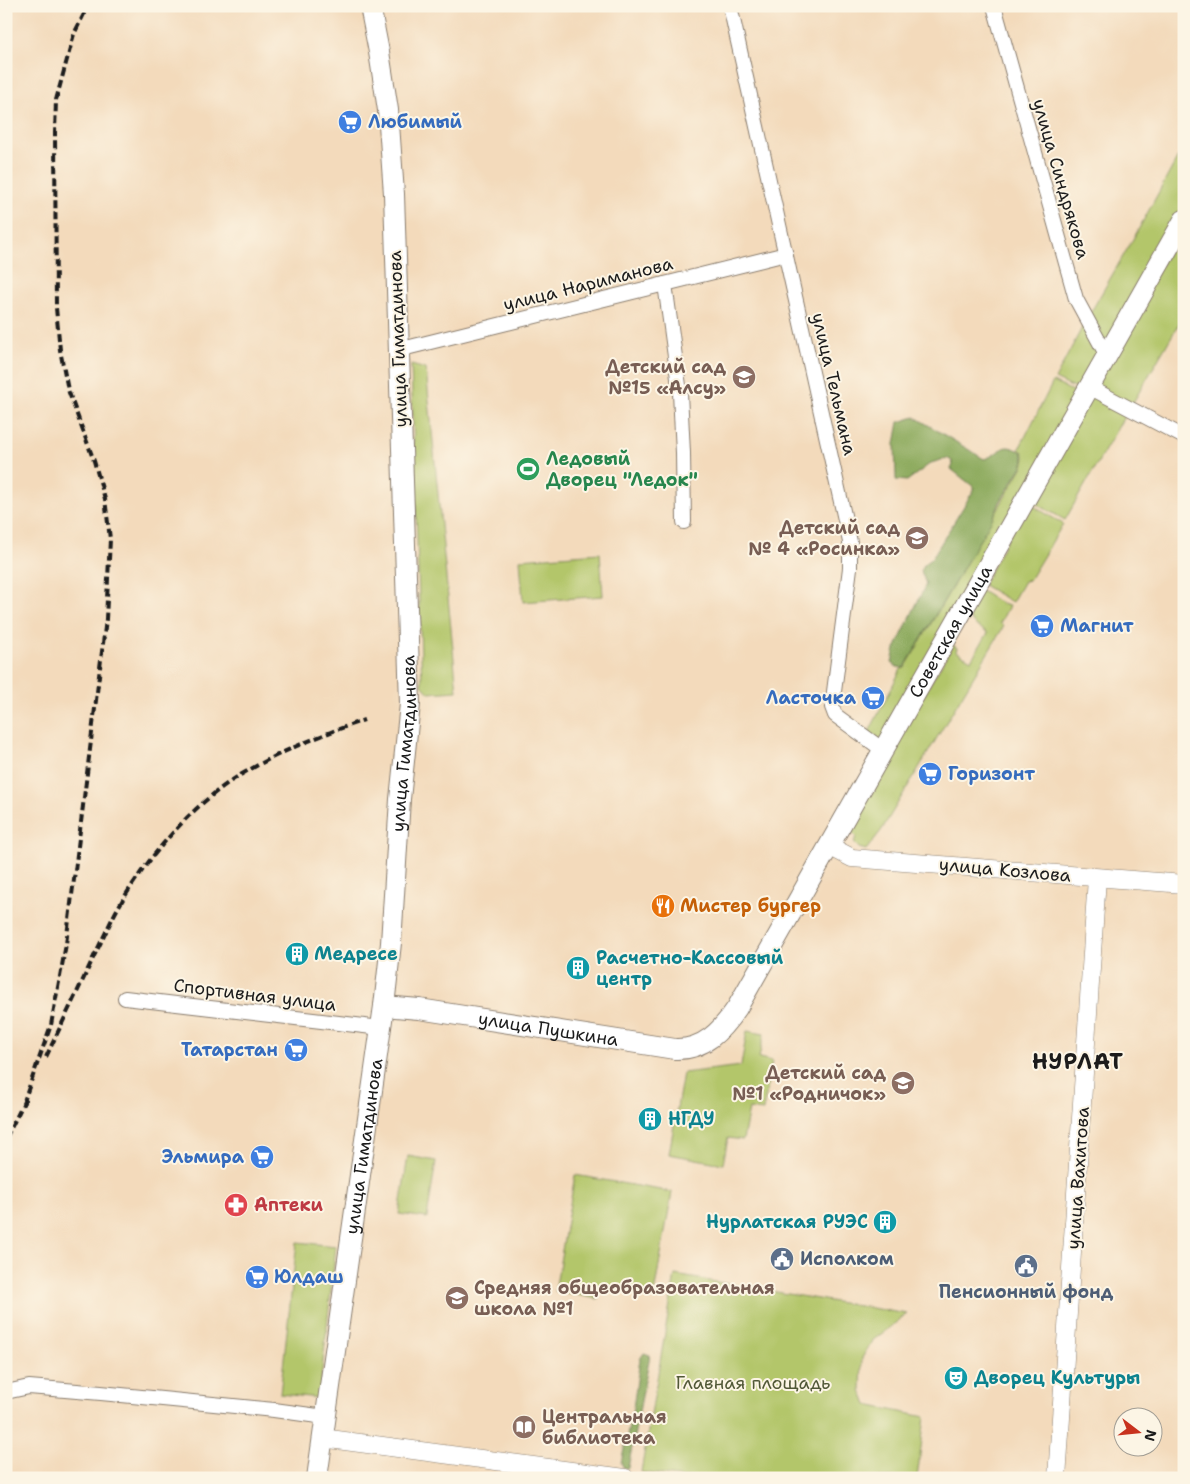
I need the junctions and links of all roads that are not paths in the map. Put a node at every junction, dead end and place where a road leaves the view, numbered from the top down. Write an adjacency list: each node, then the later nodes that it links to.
1 (370, 6): 7 (main road, улица Гиматдинова)
2 (731, 6): 5 (street, улица Тельмана)
3 (994, 6): 8 (street, улица Синдрякова)
4 (1184, 220): 8 (main road, Советская улица)
5 (786, 254): 6 (street, улица Нариманова); 12 (street, улица Тельмана)
6 (665, 284): 7 (street, улица Нариманова); 11 (street)
7 (398, 350): 17 (main road, улица Гиматдинова)
8 (1107, 356): 9 (main road, Советская улица)
9 (1089, 387): 10 (street); 12 (main road, Советская улица)
10 (1184, 437)
11 (684, 522)
12 (883, 750): 13 (main road, Советская улица)
13 (829, 846): 14 (street, улица Козлова); 19 (main road, Советская улица)
14 (1097, 878): 15 (street, улица Козлова); 25 (street, улица Вахитова)
15 (1184, 884)
16 (125, 998): 18 (street, Спортивная улица)
17 (384, 1006): 18 (main road, улица Гиматдинова); 19 (main road, улица Пушкина)
18 (381, 1028): 21 (main road, улица Гиматдинова)
19 (710, 1039)
20 (6, 1392): 21 (street)
21 (325, 1418): 22 (main road, улица Гиматдинова)
22 (322, 1438): 23 (main road, улица Гиматдинова); 24 (street)
23 (317, 1478)
24 (625, 1478)
25 (1057, 1478)

